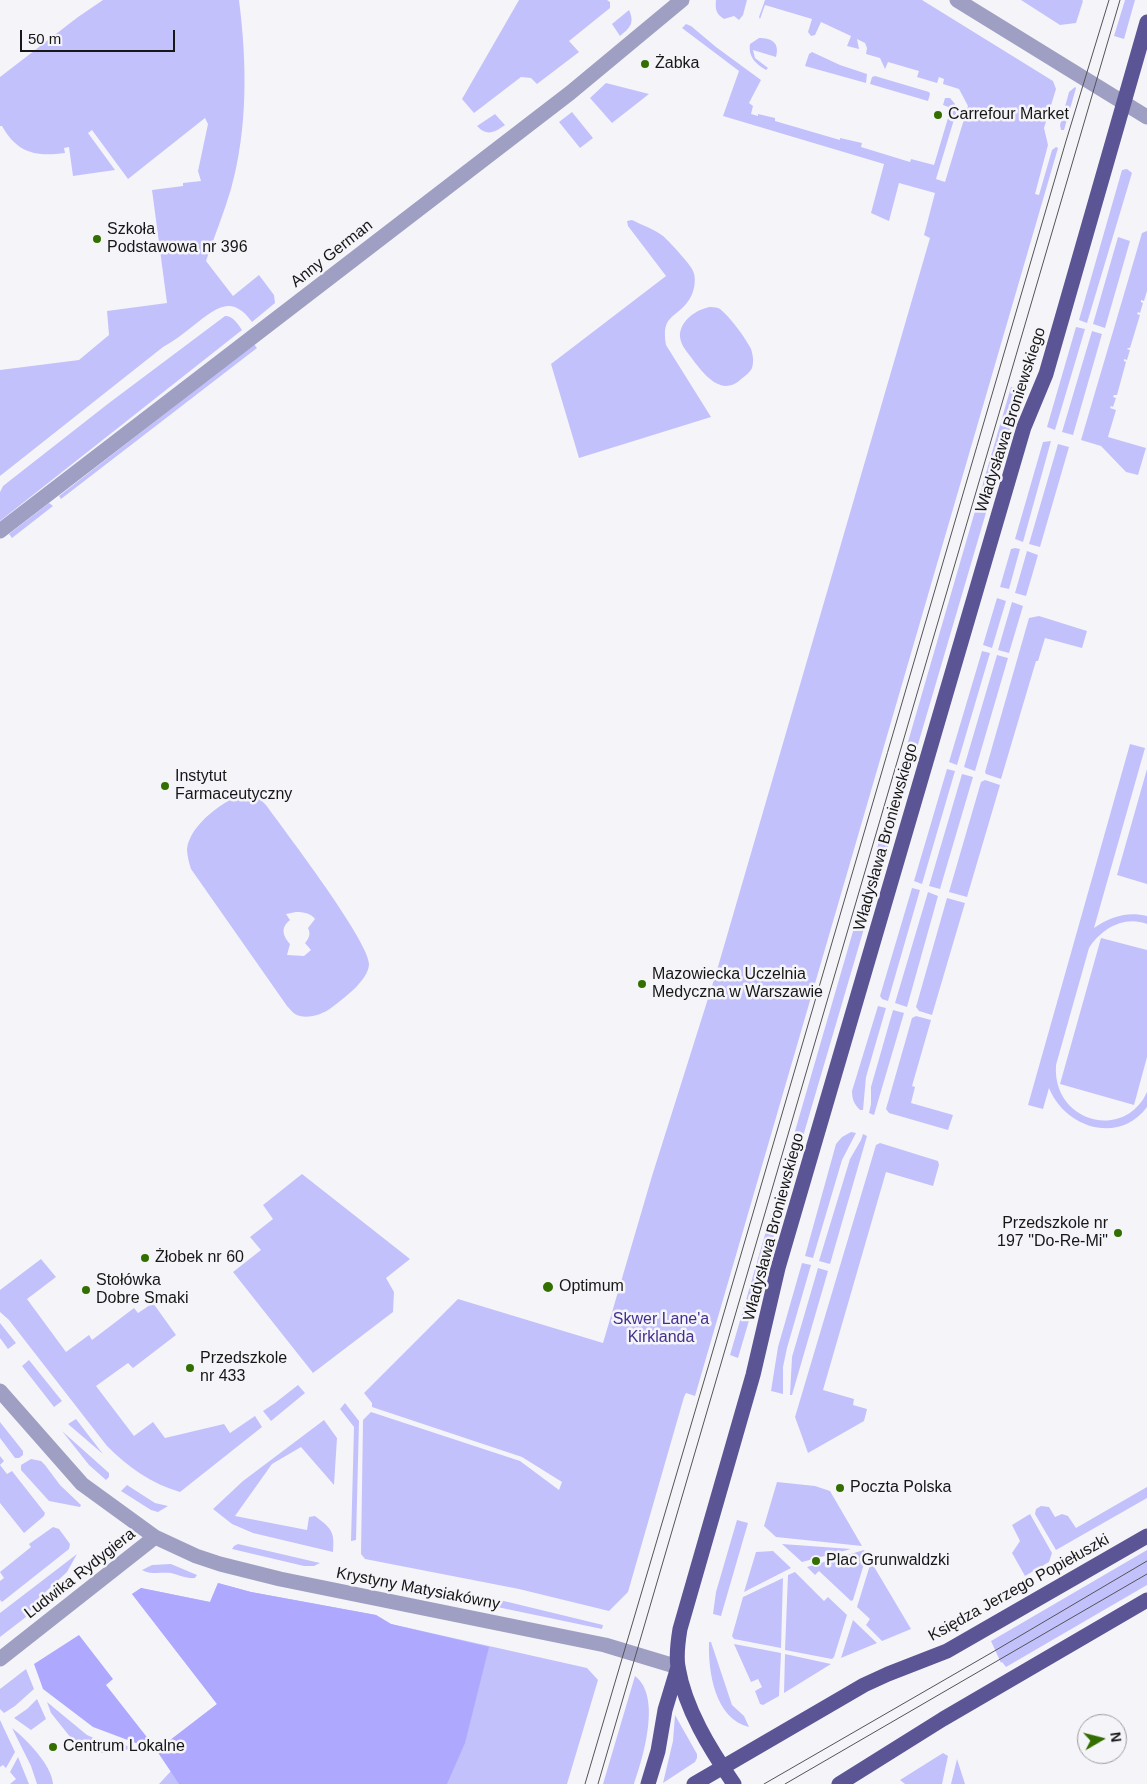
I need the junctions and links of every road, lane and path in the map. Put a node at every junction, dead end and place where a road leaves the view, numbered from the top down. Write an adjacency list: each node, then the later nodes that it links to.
1 (682, 0): 6 (street, Anny German)
2 (957, 0): 4 (street)
3 (1147, 22): 4 (main road, Władysława Broniewskiego)
4 (1124, 104): 5 (street); 12 (main road, Władysława Broniewskiego)
5 (1147, 118)
6 (0, 531)
7 (0, 1392): 9 (street, Ludwika Rydygiera)
8 (1147, 1536): 13 (main road, Księdza Jerzego Popiełuszki)
9 (155, 1538): 11 (street, Ludwika Rydygiera); 12 (street, Krystyny Matysiakówny)
10 (1147, 1600): 17 (main road)
11 (0, 1659)
12 (678, 1667): 13 (main road, Władysława Broniewskiego); 14 (main road, Władysława Broniewskiego)
13 (723, 1767): 15 (main road, Księdza Jerzego Popiełuszki); 16 (main road, Władysława Broniewskiego)
14 (648, 1784)
15 (694, 1784)
16 (734, 1784)
17 (839, 1784)

